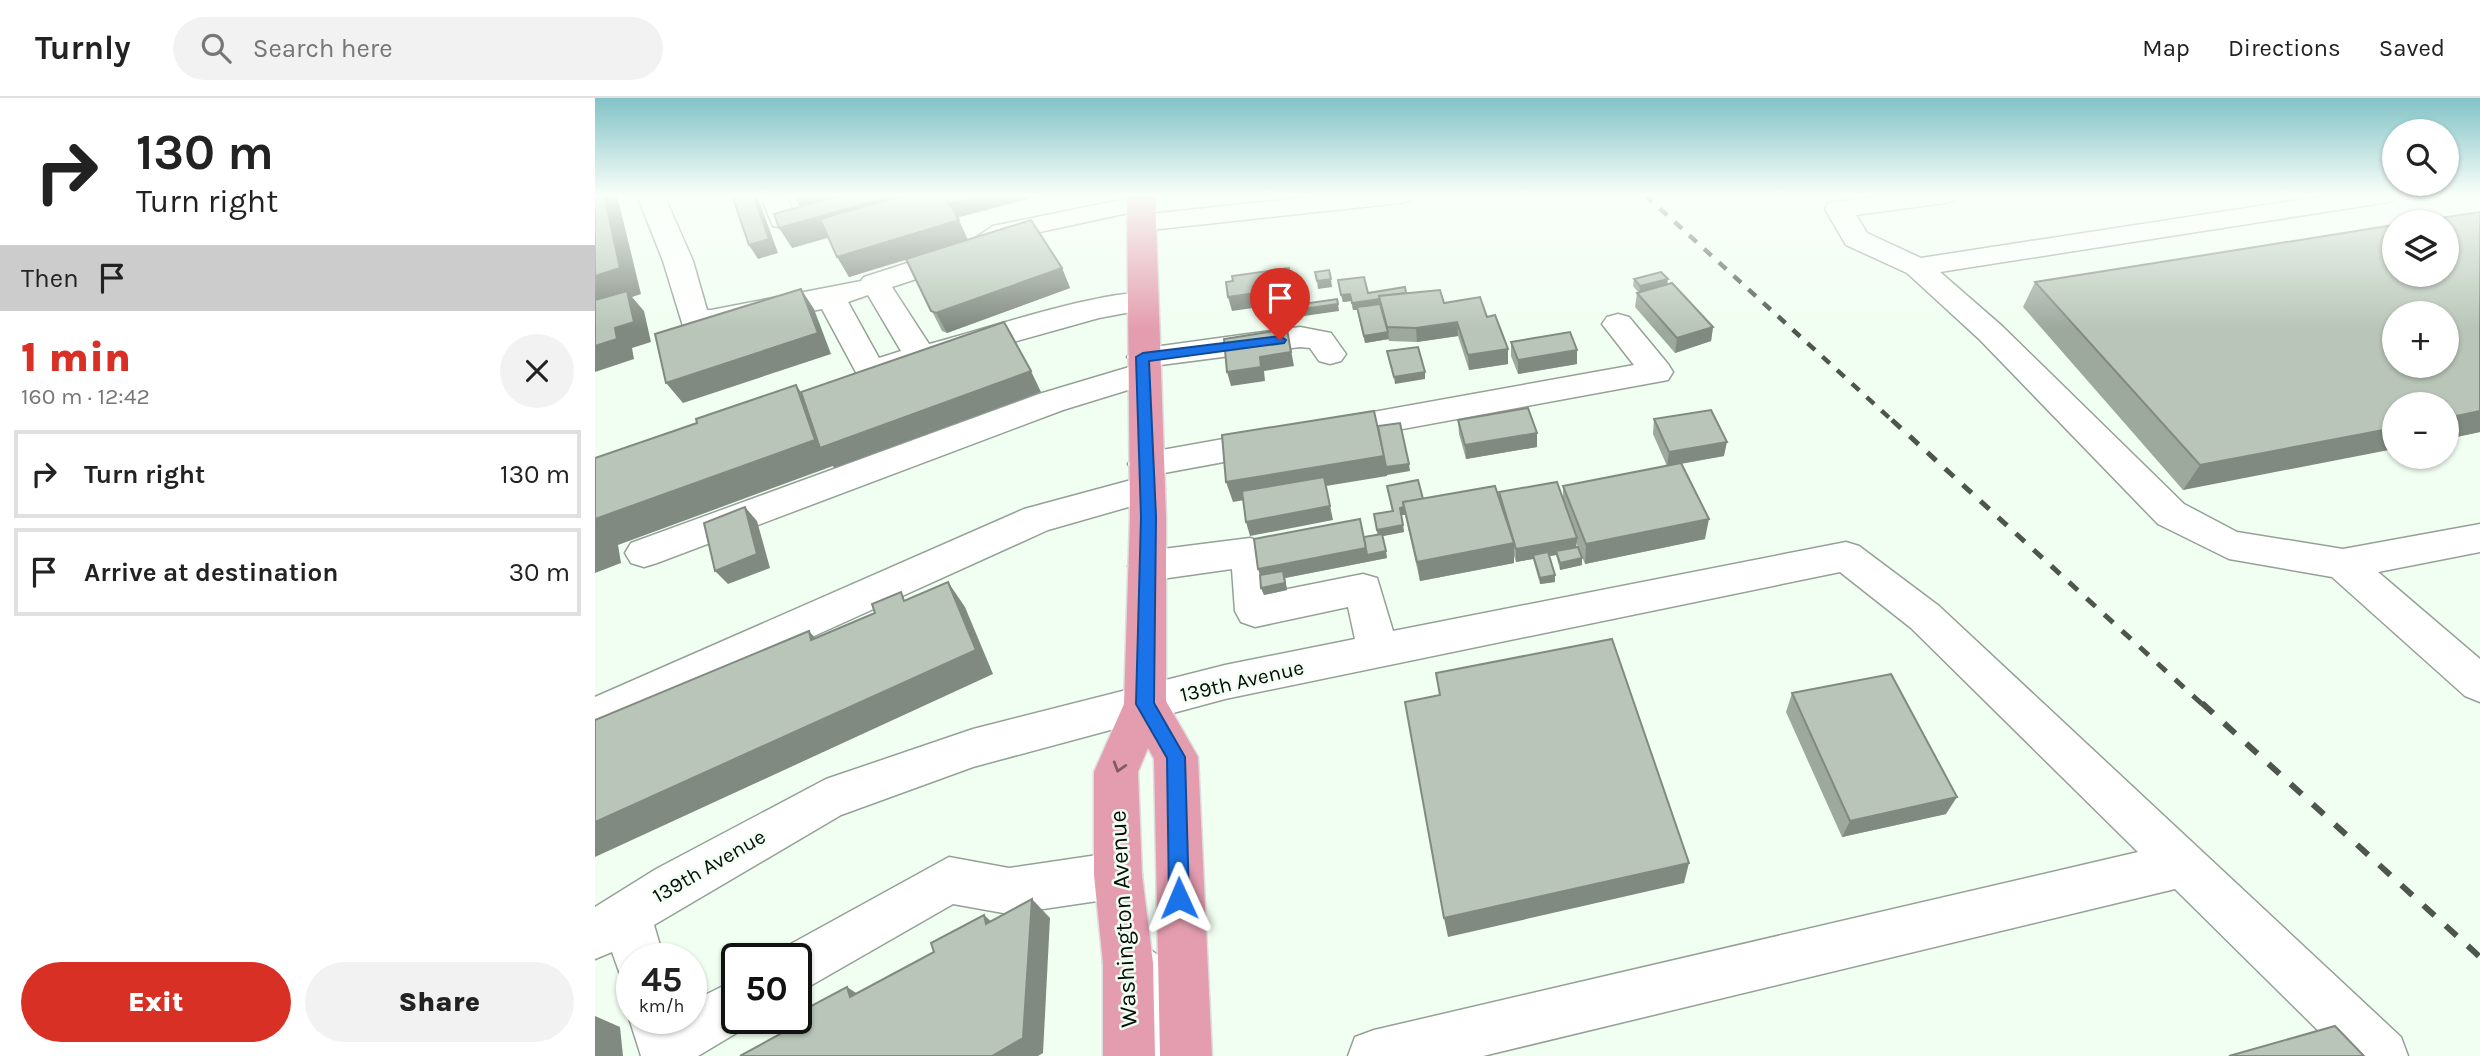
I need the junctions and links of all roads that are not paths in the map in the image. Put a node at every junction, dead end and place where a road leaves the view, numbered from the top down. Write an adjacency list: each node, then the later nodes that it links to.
1 (669, 240): 8 (street)
2 (992, 240): 7 (street)
3 (1141, 240): 9 (main road, Washington Avenue)
4 (1858, 240): 6 (street)
5 (2093, 240): 6 (street)
6 (1917, 267): 17 (street)
7 (875, 283): 8 (street); 12 (street)
8 (831, 298): 12 (street)
9 (1141, 301): 12 (street); 13 (main road, Washington Avenue)
10 (1618, 324): 14 (street)
11 (1330, 354): 13 (street)
12 (921, 356)
13 (1143, 365): 14 (main road, Washington Avenue); 16 (street)
14 (1146, 476): 18 (main road, Washington Avenue); 22 (street)
15 (2480, 538): 17 (street)
16 (644, 554)
17 (2343, 564): 20 (street)
18 (1147, 566): 19 (street); 21 (main road, Washington Avenue)
19 (1378, 651): 21 (street, 139th Avenue); 23 (street, 139th Avenue)
20 (2480, 684)
21 (1145, 704): 24 (main road, Washington Avenue, one-way to 24); 25 (street, 139th Avenue); 32 (main road)
22 (595, 718)
23 (2180, 866): 33 (street); 34 (street)
24 (1118, 875): 26 (street); 27 (main road, Washington Avenue)
25 (620, 936)
26 (812, 960)
27 (1129, 963): 30 (main road, Washington Avenue); 31 (street)
28 (659, 1034): 29 (street)
29 (685, 1034)
30 (1129, 1056)
31 (1160, 1056)
32 (1187, 1056)
33 (1374, 1056)
34 (2382, 1056)

